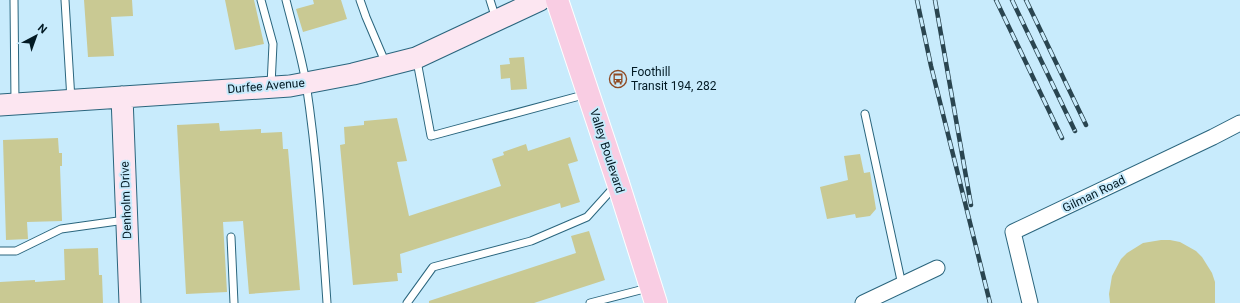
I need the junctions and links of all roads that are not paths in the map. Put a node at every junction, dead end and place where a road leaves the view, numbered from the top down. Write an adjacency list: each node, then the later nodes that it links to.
1 (14, 0): 17 (lane)
2 (65, 0): 16 (lane)
3 (261, 0): 13 (lane)
4 (286, 0): 12 (lane)
5 (360, 0): 11 (lane)
6 (490, 0): 9 (lane)
7 (540, 0): 9 (main road, Durfee Avenue)
8 (557, 0): 14 (main road, Valley Boulevard)
9 (497, 21): 10 (main road, Durfee Avenue)
10 (416, 58): 11 (main road, Durfee Avenue); 14 (lane)
11 (387, 66): 12 (main road, Durfee Avenue)
12 (306, 83): 13 (main road, Durfee Avenue); 29 (lane)
13 (271, 87): 15 (main road, Durfee Avenue)
14 (588, 94): 20 (main road, Valley Boulevard)
15 (122, 97): 16 (main road, Durfee Avenue); 21 (main road, Denholm Drive)
16 (71, 100): 17 (main road, Durfee Avenue)
17 (7, 105)
18 (865, 114): 25 (lane)
19 (1240, 122): 33 (street, Gilman Road)
20 (618, 183): 26 (main road, Valley Boulevard); 30 (lane)
21 (127, 219): 23 (lane); 27 (main road, Denholm Drive)
22 (230, 236): 28 (lane)
23 (0, 251)
24 (937, 268): 25 (street)
25 (902, 285): 32 (street)
26 (653, 295): 31 (lane)
27 (130, 303)
28 (234, 303)
29 (327, 303)
30 (407, 303)
31 (590, 303)
32 (863, 303)
33 (1030, 303)

